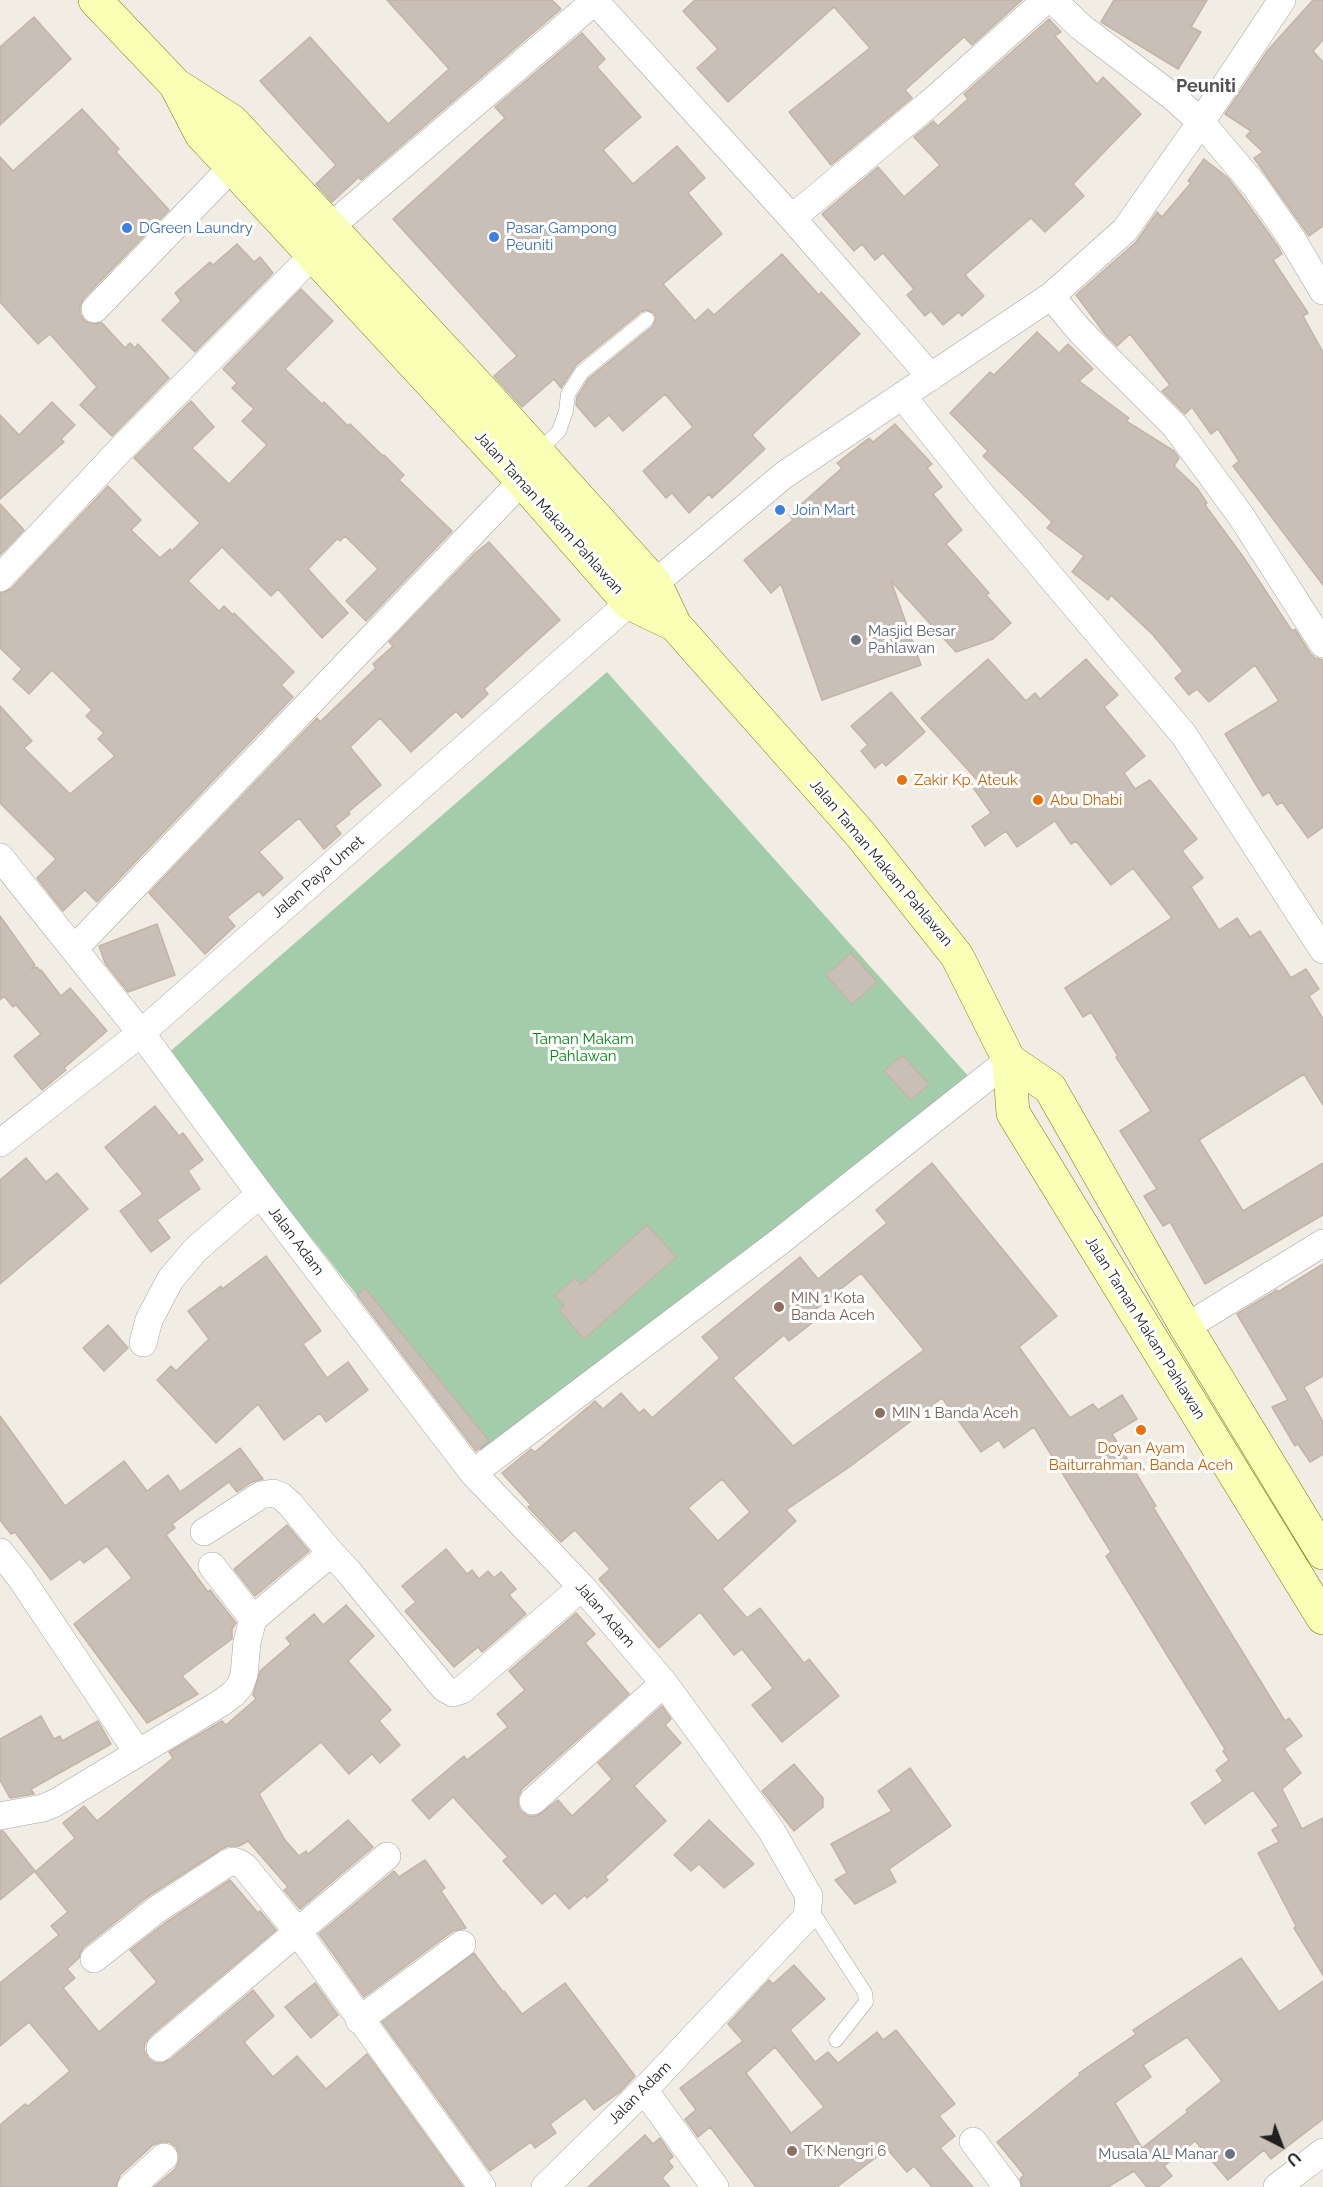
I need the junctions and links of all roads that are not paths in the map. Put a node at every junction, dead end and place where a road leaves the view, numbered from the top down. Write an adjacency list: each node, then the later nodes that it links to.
1 (95, 0): 6 (street, Jalan Taman Makam Pahlawan)
2 (594, 0): 9 (street); 10 (street)
3 (1046, 0): 9 (street)
4 (1053, 0): 7 (street)
5 (1282, 0): 7 (street, Jalan Paya Umet)
6 (175, 84): 8 (street, Jalan Taman Makam Pahlawan); 10 (street)
7 (1201, 122): 12 (street); 13 (street, Jalan Paya Umet)
8 (232, 167): 11 (street, Jalan Taman Makam Pahlawan); 14 (street)
9 (792, 218): 16 (street)
10 (330, 227): 11 (street); 17 (street)
11 (313, 255): 19 (street, Jalan Taman Makam Pahlawan); 22 (street)
12 (1323, 291)
13 (1051, 296): 16 (street, Jalan Paya Umet); 26 (street)
14 (95, 309)
15 (647, 318): 20 (lane)
16 (931, 377): 18 (street, Jalan Paya Umet)
17 (488, 397): 19 (street); 20 (street)
18 (903, 397): 23 (street, Jalan Paya Umet); 29 (street)
19 (463, 418): 21 (street, Jalan Taman Makam Pahlawan)
20 (538, 452): 23 (street)
21 (522, 481): 24 (street, Jalan Taman Makam Pahlawan); 28 (street)
22 (0, 578)
23 (655, 583): 24 (street, Jalan Paya Umet); 25 (street)
24 (629, 603): 25 (street, Jalan Taman Makam Pahlawan); 30 (street, Jalan Paya Umet)
25 (675, 625): 31 (street, Jalan Taman Makam Pahlawan)
26 (1323, 644)
27 (0, 857): 28 (street, Jalan Adam)
28 (74, 949): 30 (street, Jalan Adam)
29 (1323, 950)
30 (141, 1033): 32 (street, Jalan Paya Umet); 33 (street, Jalan Adam)
31 (1009, 1060): 35 (street, Jalan Taman Makam Pahlawan); 37 (street); 45 (street, Jalan Taman Makam Pahlawan)
32 (0, 1143)
33 (260, 1194): 36 (street); 37 (street, Jalan Adam)
34 (1323, 1243): 35 (street)
35 (1186, 1327): 41 (street)
36 (143, 1343)
37 (473, 1473): 43 (street, Jalan Adam)
38 (204, 1532): 40 (street)
39 (0, 1552): 47 (street)
40 (331, 1553): 43 (street); 44 (street)
41 (1323, 1553)
42 (212, 1566): 44 (street)
43 (582, 1587): 46 (street, Jalan Adam)
44 (253, 1618): 47 (street)
45 (1323, 1618)
46 (664, 1683): 48 (street); 51 (street, Jalan Adam)
47 (138, 1753): 49 (street)
48 (533, 1800)
49 (0, 1815)
50 (387, 1856): 52 (street)
51 (809, 1906): 56 (lane); 58 (street, Jalan Adam)
52 (297, 1931): 54 (street); 55 (street); 57 (street)
53 (462, 1944): 55 (street)
54 (94, 1959)
55 (359, 2020): 63 (street)
56 (836, 2040)
57 (160, 2048)
58 (644, 2090): 64 (street, Jalan Adam); 65 (street)
59 (973, 2141): 66 (street)
60 (1323, 2152): 67 (street)
61 (164, 2157): 62 (street)
62 (131, 2187)
63 (482, 2187)
64 (545, 2187)
65 (715, 2187)
66 (1007, 2187)
67 (1277, 2187)

